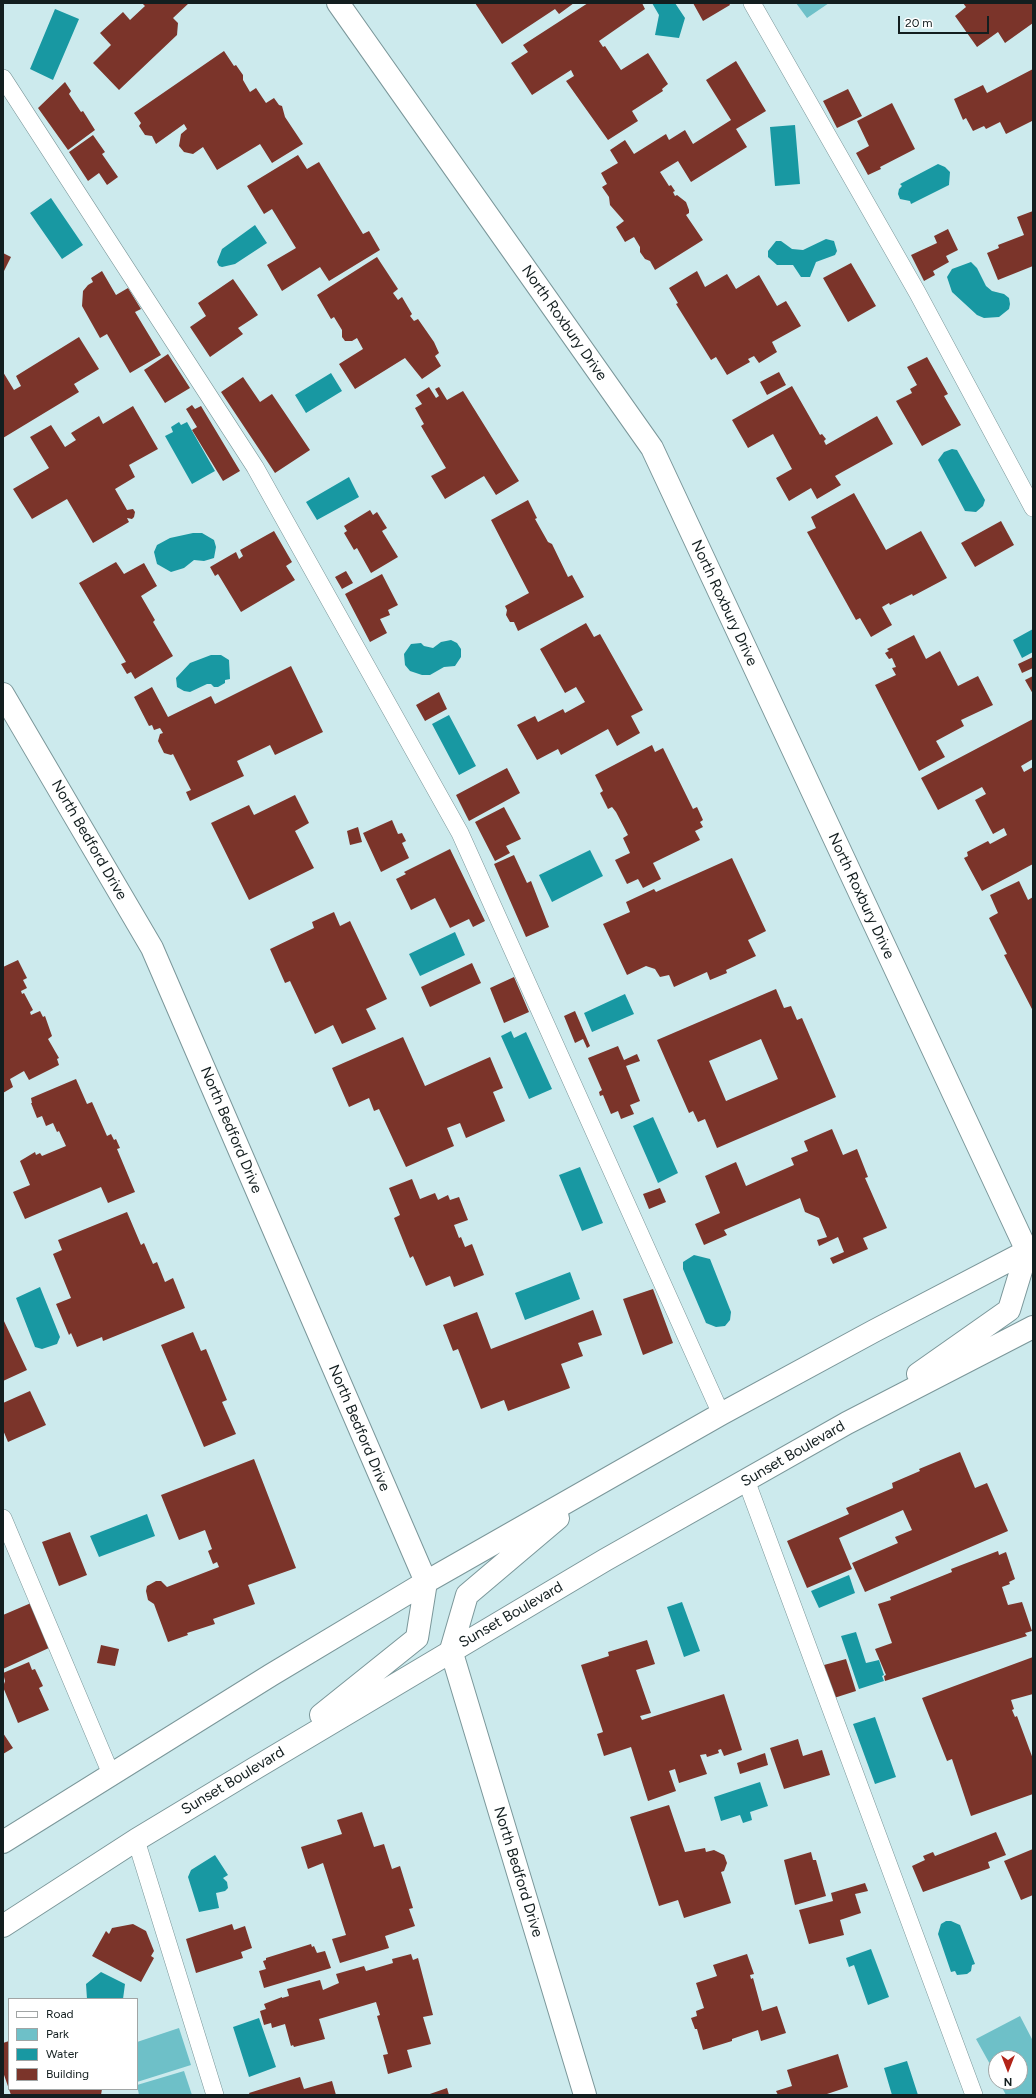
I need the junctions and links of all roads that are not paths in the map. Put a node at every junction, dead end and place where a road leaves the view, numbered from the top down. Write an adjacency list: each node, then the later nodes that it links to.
1 (338, 3): 6 (main road, North Roxbury Drive)
2 (752, 3): 4 (lane)
3 (3, 78): 8 (lane)
4 (1033, 508)
5 (3, 694): 13 (main road, North Bedford Drive)
6 (1030, 1250): 8 (main road); 9 (main road)
7 (1033, 1327): 9 (main road, Sunset Boulevard)
8 (721, 1414): 11 (main road)
9 (847, 1423): 10 (main road, Sunset Boulevard)
10 (746, 1480): 14 (main road, Sunset Boulevard); 23 (lane)
11 (600, 1483): 13 (main road); 14 (main road)
12 (3, 1518): 16 (lane)
13 (426, 1582): 15 (main road); 16 (main road)
14 (451, 1650): 15 (main road, Sunset Boulevard); 22 (main road, North Bedford Drive)
15 (257, 1767): 18 (main road, Sunset Boulevard)
16 (111, 1774): 17 (main road)
17 (11, 1837): 19 (main road)
18 (136, 1840): 20 (main road, Sunset Boulevard); 21 (lane)
19 (3, 1846)
20 (3, 1926)
21 (215, 2095)
22 (585, 2095)
23 (974, 2095)

